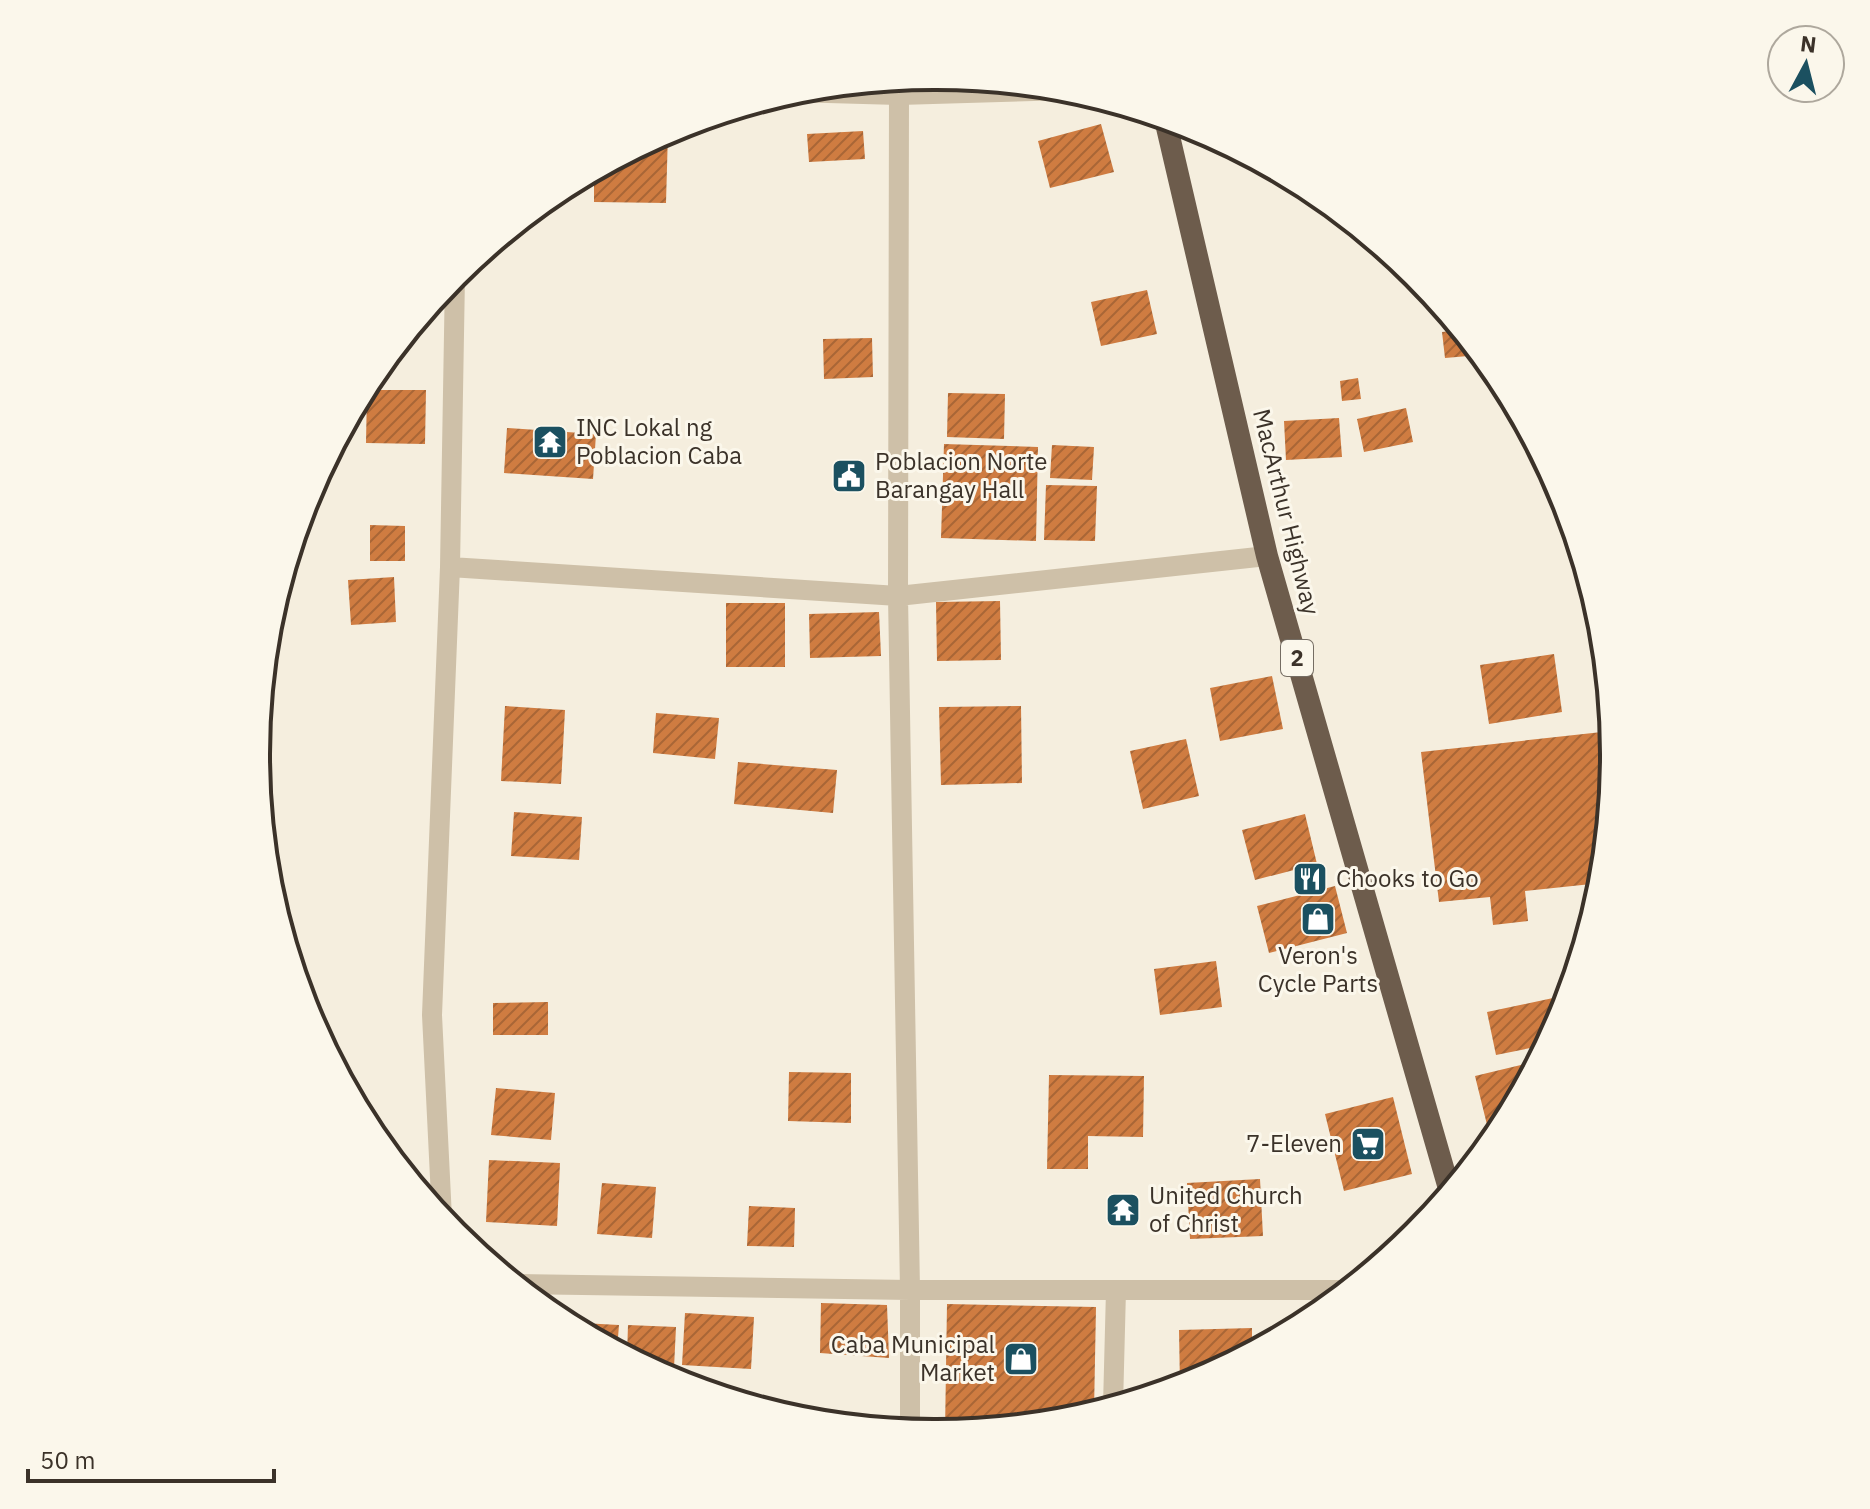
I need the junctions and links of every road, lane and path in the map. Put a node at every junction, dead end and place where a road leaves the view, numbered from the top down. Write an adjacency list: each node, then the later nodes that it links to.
1 (990, 92): 3 (street)
2 (865, 94): 3 (street)
3 (899, 95): 8 (street)
4 (1168, 133): 6 (highway, MacArthur Highway / 2)
5 (455, 296): 7 (street)
6 (1267, 556): 8 (street); 9 (highway, MacArthur Highway / 2)
7 (450, 567): 8 (street); 10 (street)
8 (898, 596): 12 (street)
9 (1446, 1179)
10 (441, 1199)
11 (533, 1284): 12 (street)
12 (910, 1290): 13 (street); 16 (street)
13 (1116, 1290): 14 (street); 15 (street)
14 (1328, 1290)
15 (1113, 1394)
16 (910, 1418)

